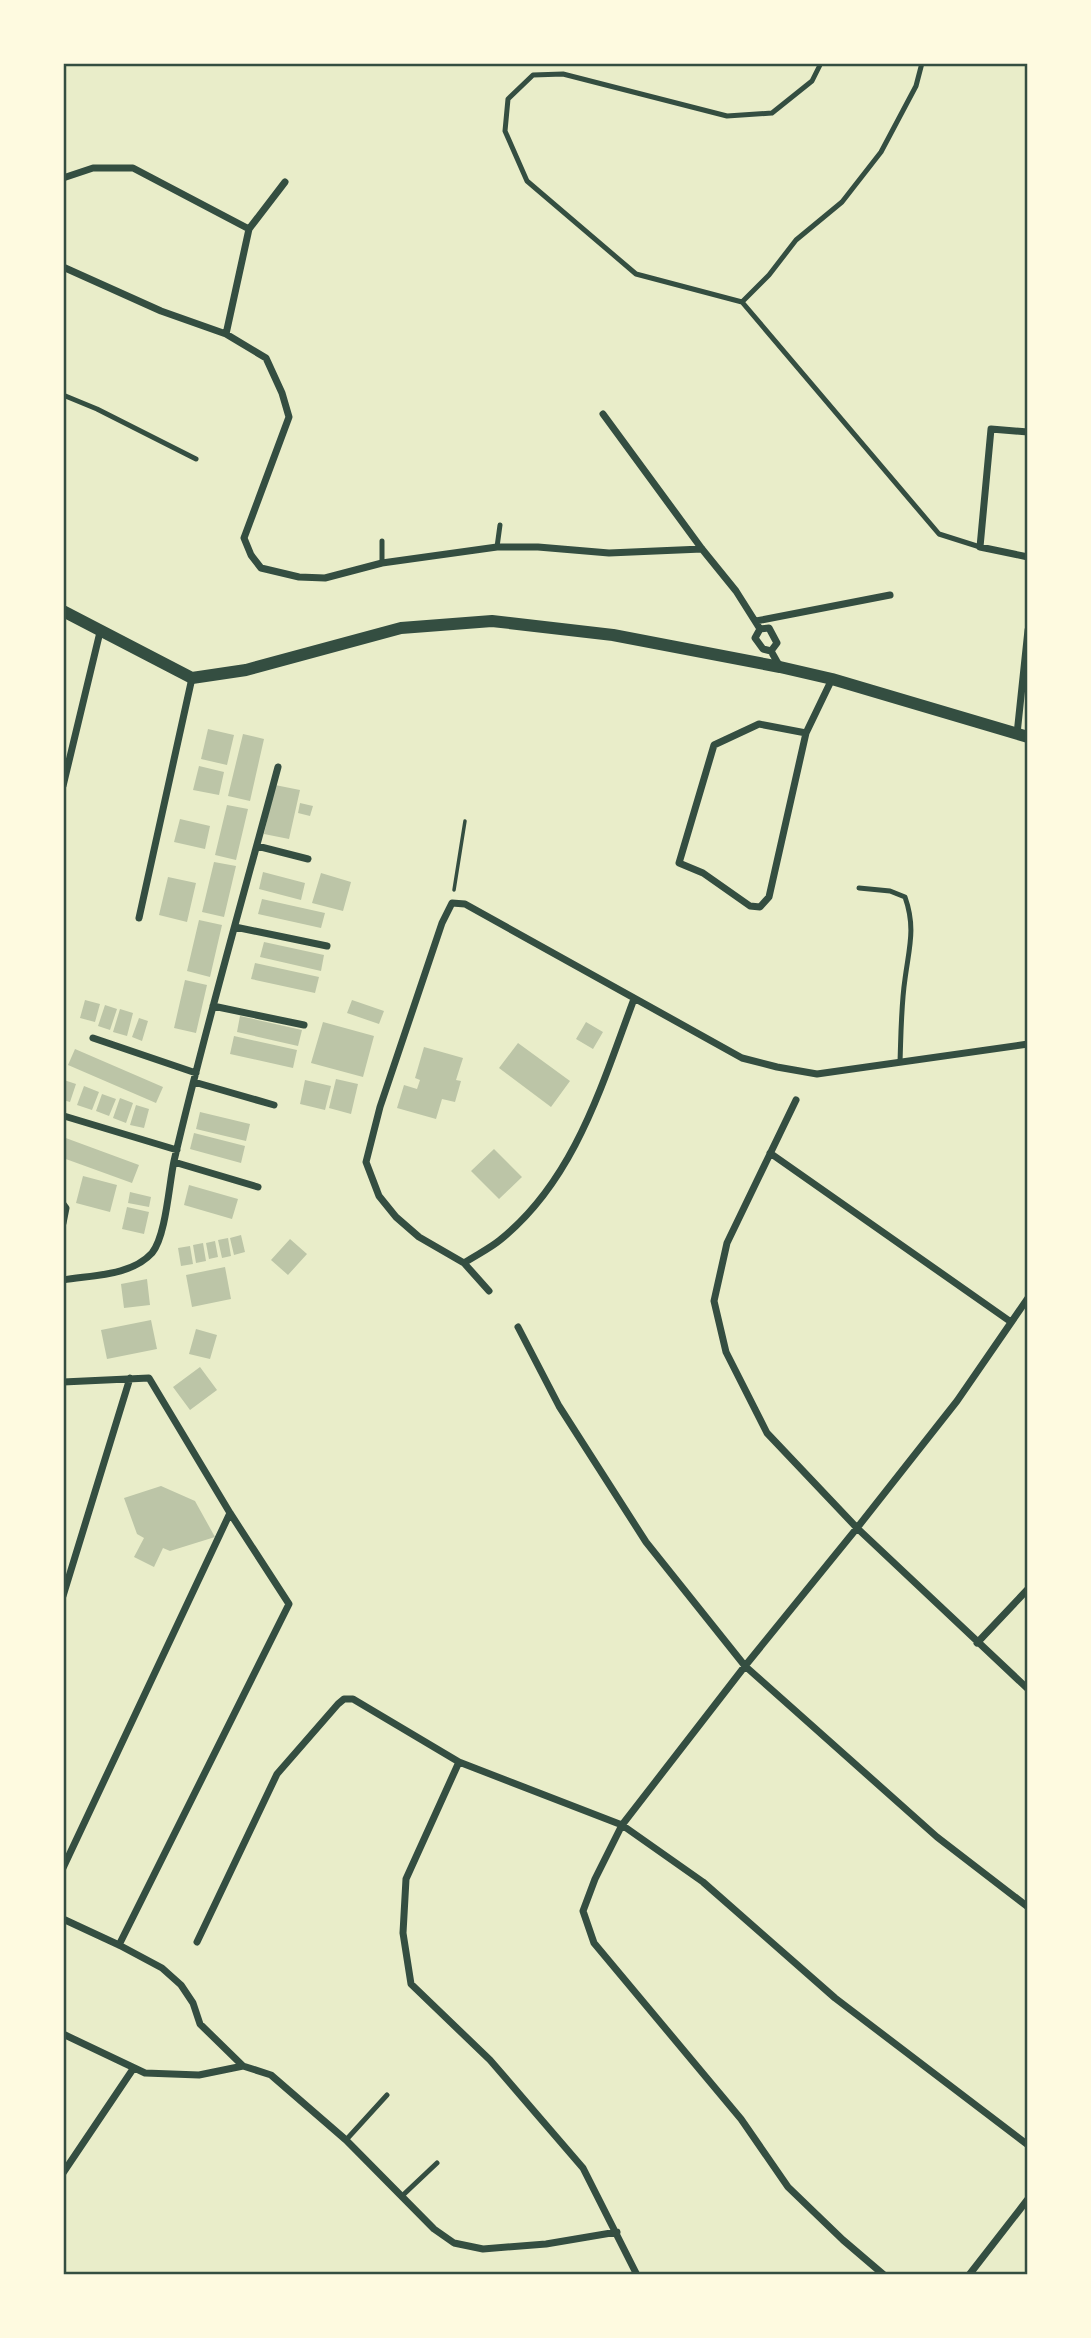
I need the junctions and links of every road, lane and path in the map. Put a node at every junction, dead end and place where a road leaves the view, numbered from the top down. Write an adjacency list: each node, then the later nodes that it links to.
1 (821, 63): 7 (lane)
2 (922, 63): 7 (lane)
3 (63, 178): 5 (street)
4 (285, 182): 5 (street)
5 (249, 229): 8 (street)
6 (63, 267): 8 (street)
7 (742, 302): 16 (lane)
8 (226, 334): 19 (street)
9 (63, 395): 12 (lane)
10 (603, 414): 17 (street)
11 (1028, 432): 16 (street)
12 (196, 459)
13 (500, 525): 15 (lane)
14 (382, 541): 19 (lane)
15 (497, 547): 17 (street); 19 (street)
16 (980, 547): 18 (street)
17 (702, 549): 22 (street)
18 (1028, 557)
19 (382, 563)
20 (890, 595): 22 (street)
21 (63, 611): 25 (street)
22 (756, 621): 23 (street)
23 (760, 629): 26 (street); 26 (street)
24 (1028, 630): 31 (street)
25 (100, 632): 28 (street); 33 (street)
26 (771, 651): 27 (street)
27 (780, 667): 28 (street); 29 (street)
28 (192, 678): 39 (street)
29 (832, 679): 30 (street); 31 (street)
30 (806, 733): 30 (street)
31 (1022, 735)
32 (278, 767): 35 (street)
33 (63, 786)
34 (465, 821): 38 (path)
35 (257, 846): 36 (street); 40 (street)
36 (308, 859)
37 (859, 888): 47 (lane)
38 (452, 903): 42 (street); 59 (street)
39 (139, 918)
40 (235, 927): 41 (street); 43 (street)
41 (327, 946)
42 (634, 999): 47 (street); 59 (street)
43 (213, 1006): 44 (street); 48 (street)
44 (304, 1025)
45 (93, 1038): 48 (street)
46 (1028, 1044): 47 (street)
47 (900, 1062)
48 (196, 1073): 49 (street)
49 (194, 1082): 51 (street); 53 (street)
50 (796, 1100): 54 (street)
51 (274, 1105)
52 (64, 1116): 53 (street)
53 (177, 1150): 55 (street)
54 (770, 1153): 63 (street); 68 (street)
55 (174, 1161): 56 (street); 60 (street)
56 (258, 1187)
57 (65, 1206): 58 (street)
58 (63, 1223)
59 (464, 1263): 61 (street)
60 (63, 1280)
61 (489, 1292)
62 (1028, 1298): 63 (street)
63 (1011, 1322): 68 (street)
64 (518, 1327): 72 (street)
65 (130, 1378): 66 (street); 67 (street); 70 (street)
66 (63, 1382)
67 (230, 1513): 76 (street); 80 (street)
68 (858, 1528): 71 (street); 72 (street)
69 (1028, 1588): 71 (street)
70 (63, 1596)
71 (977, 1643): 73 (street)
72 (745, 1666): 75 (street); 77 (street)
73 (1028, 1689)
74 (459, 1762): 75 (street); 79 (street); 91 (street)
75 (622, 1825): 86 (street); 93 (street)
76 (63, 1868)
77 (1028, 1907)
78 (63, 1919): 80 (street)
79 (197, 1942)
80 (119, 1945): 82 (street)
81 (63, 2034): 83 (street)
82 (243, 2066): 83 (street); 85 (street)
83 (133, 2069): 88 (street)
84 (387, 2095): 85 (lane)
85 (345, 2140): 89 (street)
86 (1028, 2145)
87 (438, 2163): 89 (lane)
88 (63, 2173)
89 (401, 2196): 91 (street)
90 (1028, 2199): 94 (street)
91 (617, 2231): 92 (street)
92 (637, 2275)
93 (884, 2275)
94 (968, 2275)

